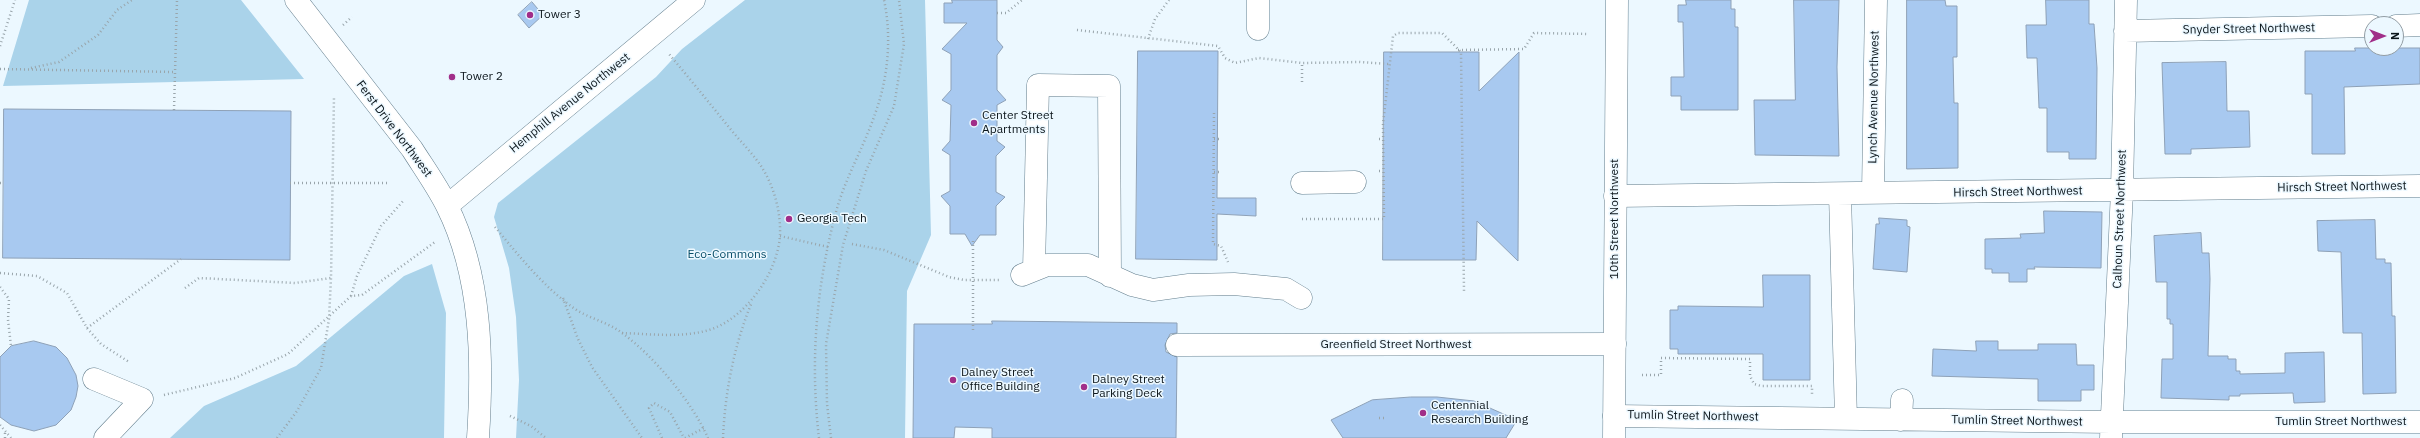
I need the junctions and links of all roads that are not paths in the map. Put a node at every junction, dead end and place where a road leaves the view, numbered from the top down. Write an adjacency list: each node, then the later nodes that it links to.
1 (296, 0): 19 (street, Ferst Drive Northwest)
2 (694, 0): 19 (street, Hemphill Avenue Northwest)
3 (1258, 0): 10 (street)
4 (1617, 0): 18 (street, 10th Street Northwest)
5 (1876, 0): 16 (street, Lynch Avenue Northwest)
6 (2126, 0): 11 (street, Calhoun Street Northwest)
7 (2420, 25): 9 (street)
8 (2364, 26): 11 (street, Snyder Street Northwest)
9 (2404, 26)
10 (1258, 29)
11 (2125, 32): 15 (street, Calhoun Street Northwest)
12 (1355, 182): 13 (street)
13 (1302, 183)
14 (2417, 189): 15 (street, Hirsch Street Northwest)
15 (2122, 190): 16 (street, Hirsch Street Northwest); 28 (street, Calhoun Street Northwest)
16 (1873, 193): 17 (street, Hirsch Street Northwest)
17 (1840, 194): 18 (street, Hirsch Street Northwest); 26 (street)
18 (1616, 196): 22 (street, 10th Street Northwest)
19 (447, 206): 31 (street, Ferst Drive Northwest)
20 (1110, 276): 20 (street); 21 (street)
21 (1301, 298)
22 (1615, 344): 23 (street, Greenfield Street Northwest); 25 (street, 10th Street Northwest)
23 (1177, 345)
24 (94, 379): 30 (street)
25 (1614, 416): 26 (street, Tumlin Street Northwest); 32 (street, 10th Street Northwest)
26 (1846, 419): 28 (street, Tumlin Street Northwest)
27 (2420, 422): 29 (street, Tumlin Street Northwest)
28 (2111, 430): 29 (street, Tumlin Street Northwest)
29 (2214, 430)
30 (105, 438)
31 (478, 438)
32 (1614, 438)

